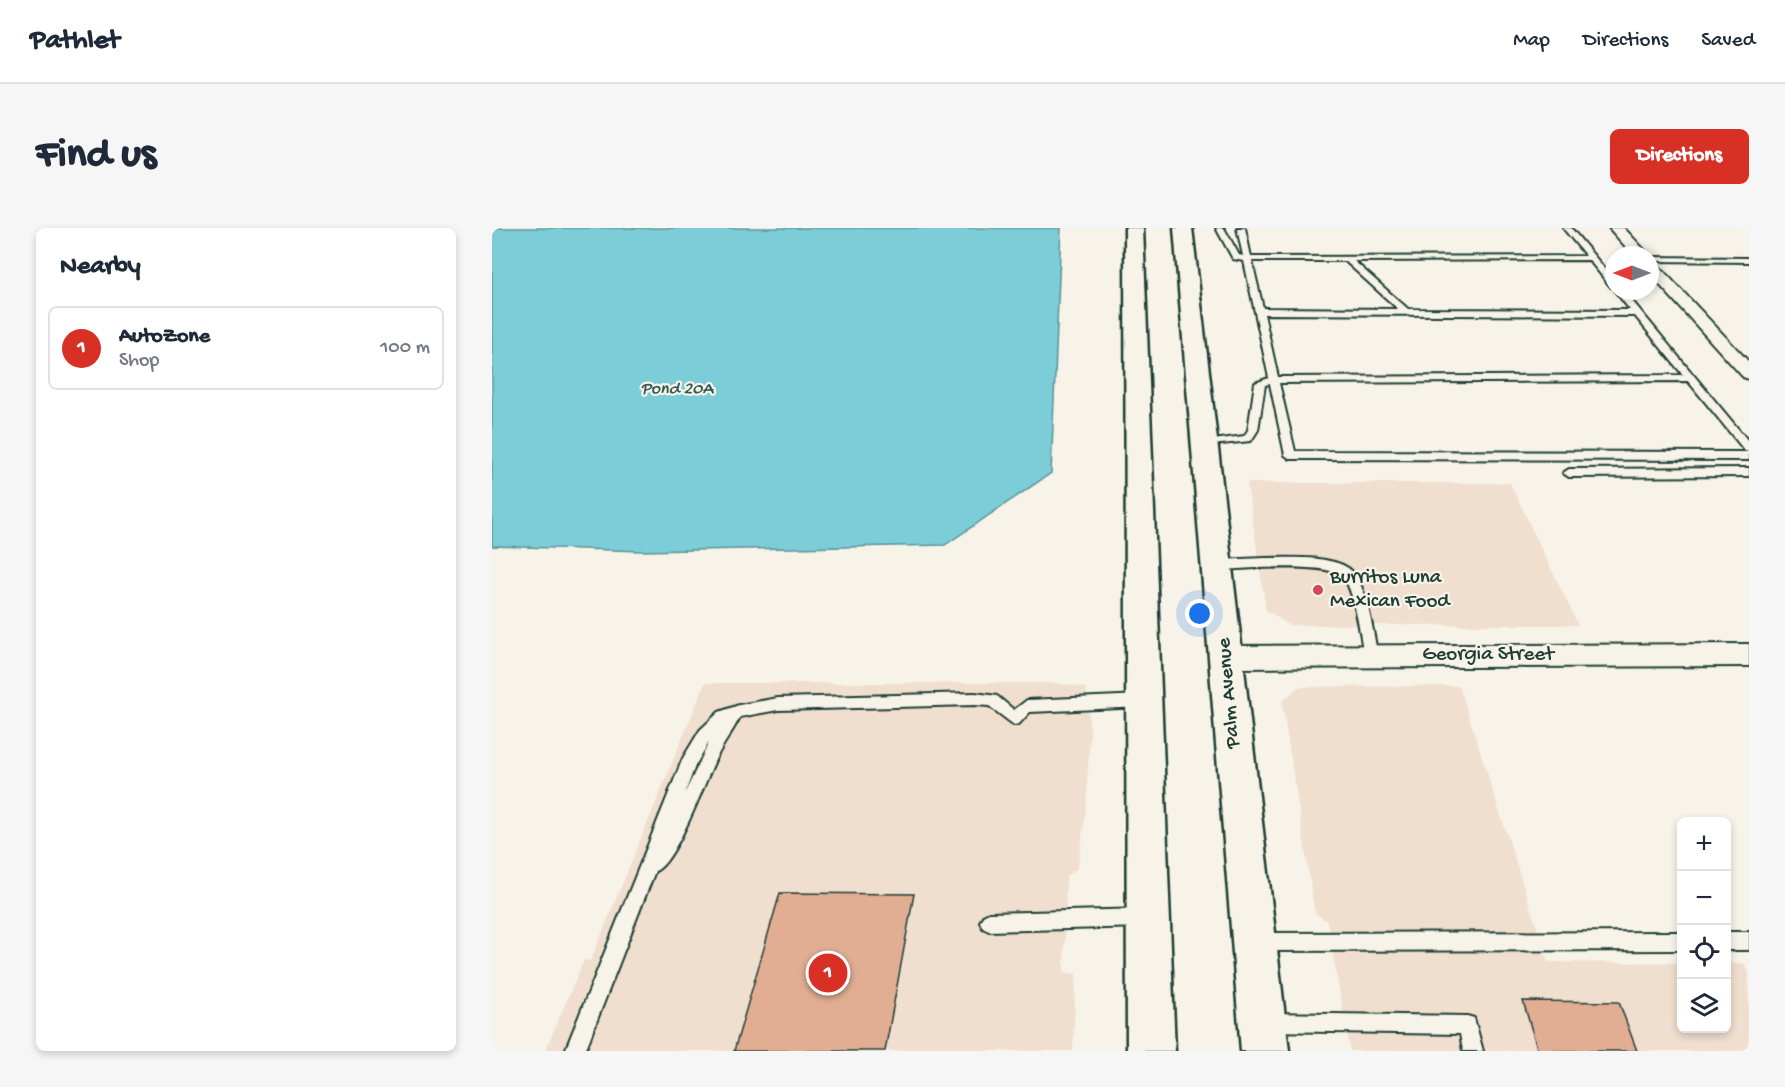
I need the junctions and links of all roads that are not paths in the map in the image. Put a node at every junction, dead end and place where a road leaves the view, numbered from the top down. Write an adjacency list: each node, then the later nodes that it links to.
1 (1134, 228): 33 (highway)
2 (1184, 228): 24 (highway, Palm Avenue)
3 (1220, 228): 10 (lane)
4 (1241, 228): 10 (lane)
5 (1567, 228): 9 (lane)
6 (1616, 228): 7 (street)
7 (1633, 246)
8 (1346, 258): 9 (lane); 10 (lane); 17 (lane)
9 (1591, 258): 13 (lane)
10 (1247, 259): 16 (lane)
11 (1659, 260): 12 (lane)
12 (1749, 260)
13 (1605, 274)
14 (1659, 275): 19 (street)
15 (1626, 300): 18 (lane)
16 (1258, 311): 17 (lane); 23 (lane)
17 (1406, 311): 18 (lane)
18 (1637, 313): 22 (lane)
19 (1727, 348): 20 (street); 21 (street)
20 (1749, 348)
21 (1749, 372)
22 (1690, 378): 23 (lane); 25 (lane)
23 (1274, 380): 24 (lane); 26 (lane)
24 (1205, 444): 29 (highway, Palm Avenue)
25 (1749, 449)
26 (1749, 456)
27 (1749, 472): 28 (lane)
28 (1569, 473)
29 (1217, 564): 31 (lane); 32 (highway, Palm Avenue)
30 (1749, 655): 31 (street, Georgia Street)
31 (1371, 656): 32 (street, Georgia Street)
32 (1227, 657): 39 (highway, Palm Avenue)
33 (1143, 701): 34 (highway); 41 (lane)
34 (1148, 918): 35 (lane); 42 (highway)
35 (989, 922)
36 (1677, 941): 39 (lane)
37 (1731, 941): 38 (lane)
38 (1749, 941)
39 (1253, 942): 40 (highway, Palm Avenue)
40 (1263, 1036): 43 (lane)
41 (575, 1051)
42 (1151, 1051)
43 (1473, 1051)

